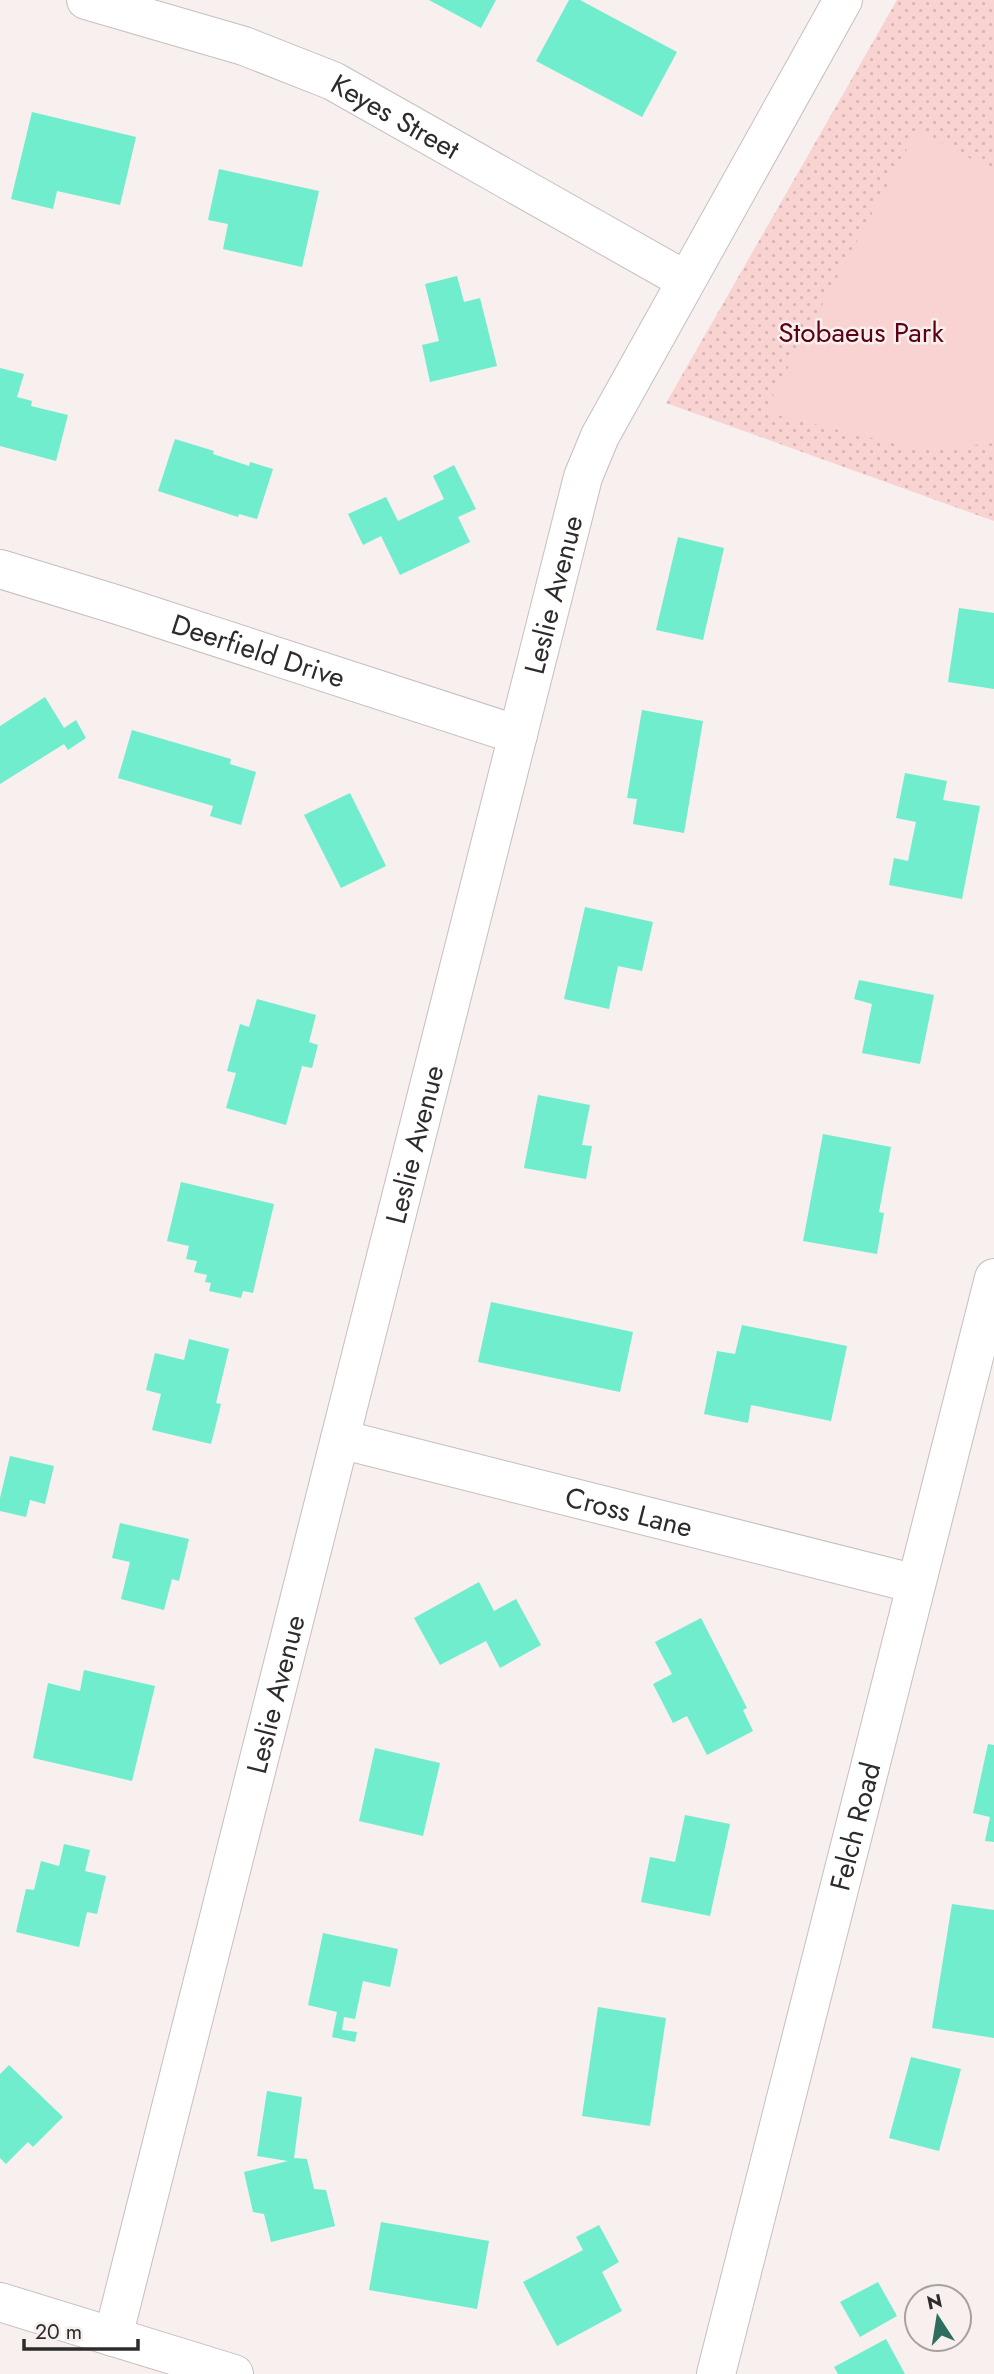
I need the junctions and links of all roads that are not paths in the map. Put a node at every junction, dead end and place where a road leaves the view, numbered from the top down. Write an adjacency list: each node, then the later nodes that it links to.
1 (86, 0): 3 (street, Keyes Street)
2 (843, 0): 3 (street, Leslie Avenue)
3 (685, 280): 5 (street, Leslie Avenue)
4 (0, 569): 5 (street, Deerfield Drive)
5 (518, 735): 7 (street, Leslie Avenue)
6 (994, 1278): 8 (street, Felch Road)
7 (340, 1438): 8 (street, Cross Lane); 10 (street, Leslie Avenue)
8 (916, 1584): 12 (street, Felch Road)
9 (0, 2302): 10 (street)
10 (113, 2337): 11 (street)
11 (234, 2374)
12 (716, 2374)

